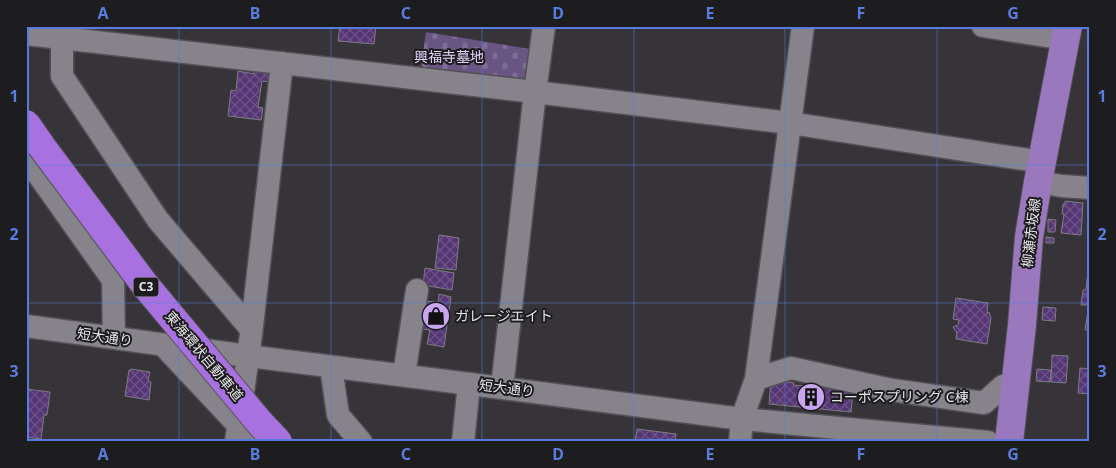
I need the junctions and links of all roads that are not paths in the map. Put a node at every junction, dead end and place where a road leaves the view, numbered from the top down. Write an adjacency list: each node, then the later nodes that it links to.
1 (544, 26): 8 (street)
2 (803, 26): 9 (street)
3 (983, 26): 4 (street)
4 (1066, 33): 12 (main road, 柳瀬赤坂線)
5 (26, 34): 6 (street)
6 (62, 38): 7 (street); 16 (street)
7 (282, 63): 8 (street); 16 (street)
8 (535, 92): 9 (street); 25 (street)
9 (790, 123): 12 (street); 22 (street)
10 (26, 124): 29 (highway, 東海環状自動車道 / C3, bridge)
11 (26, 166): 17 (street)
12 (1040, 172): 13 (street); 24 (main road, 柳瀬赤坂線)
13 (1090, 188)
14 (417, 290): 21 (street)
15 (26, 326): 17 (street, 短大通り)
16 (251, 329): 19 (street)
17 (114, 338): 18 (street, 短大通り)
18 (163, 345): 19 (street, 短大通り); 27 (street)
19 (248, 356): 20 (street, 短大通り); 27 (street)
20 (331, 367): 21 (street, 短大通り); 30 (street)
21 (404, 376): 23 (street, 短大通り)
22 (756, 379): 24 (street); 26 (street)
23 (469, 384): 25 (street, 短大通り); 31 (street)
24 (1015, 385): 34 (main road, 柳瀬赤坂線)
25 (502, 388): 26 (street, 短大通り)
26 (742, 419): 32 (street); 33 (street, 短大通り)
27 (237, 433): 28 (street)
28 (254, 442)
29 (278, 442)
30 (362, 442)
31 (463, 442)
32 (740, 442)
33 (988, 442)
34 (1009, 442)

